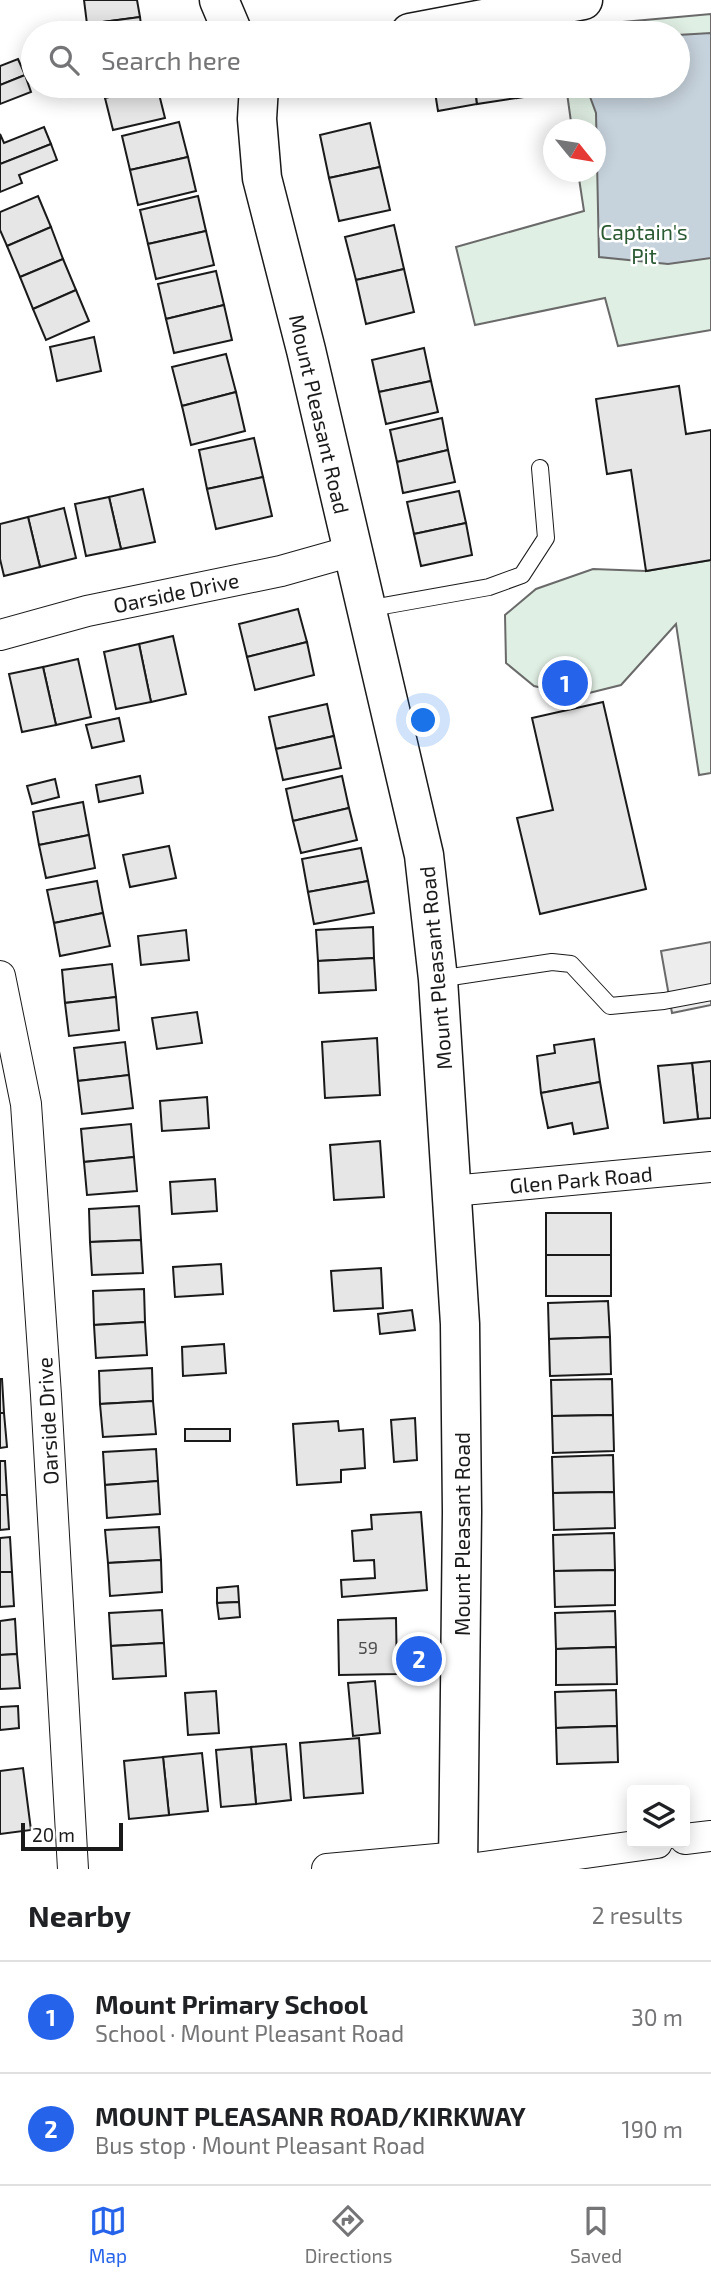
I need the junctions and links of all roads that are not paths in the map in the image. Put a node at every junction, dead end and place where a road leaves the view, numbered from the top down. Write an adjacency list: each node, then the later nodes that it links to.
1 (219, 0): 3 (street)
2 (583, 0): 4 (street)
3 (228, 21)
4 (473, 21)
5 (258, 98): 7 (street, Mount Pleasant Road)
6 (540, 468): 8 (lane)
7 (352, 551): 8 (street, Mount Pleasant Road); 9 (street, Oarside Drive)
8 (366, 609): 11 (street, Mount Pleasant Road)
9 (0, 635)
10 (0, 976): 13 (street, Oarside Drive)
11 (438, 979): 12 (lane); 15 (street, Mount Pleasant Road)
12 (711, 992)
13 (3, 1015): 20 (street, Oarside Drive)
14 (711, 1167): 15 (street, Glen Park Road)
15 (452, 1191): 19 (street, Mount Pleasant Road)
16 (711, 1836): 17 (street)
17 (690, 1838)
18 (627, 1846): 19 (street)
19 (462, 1865): 21 (street)
20 (73, 1869)
21 (327, 1869)

